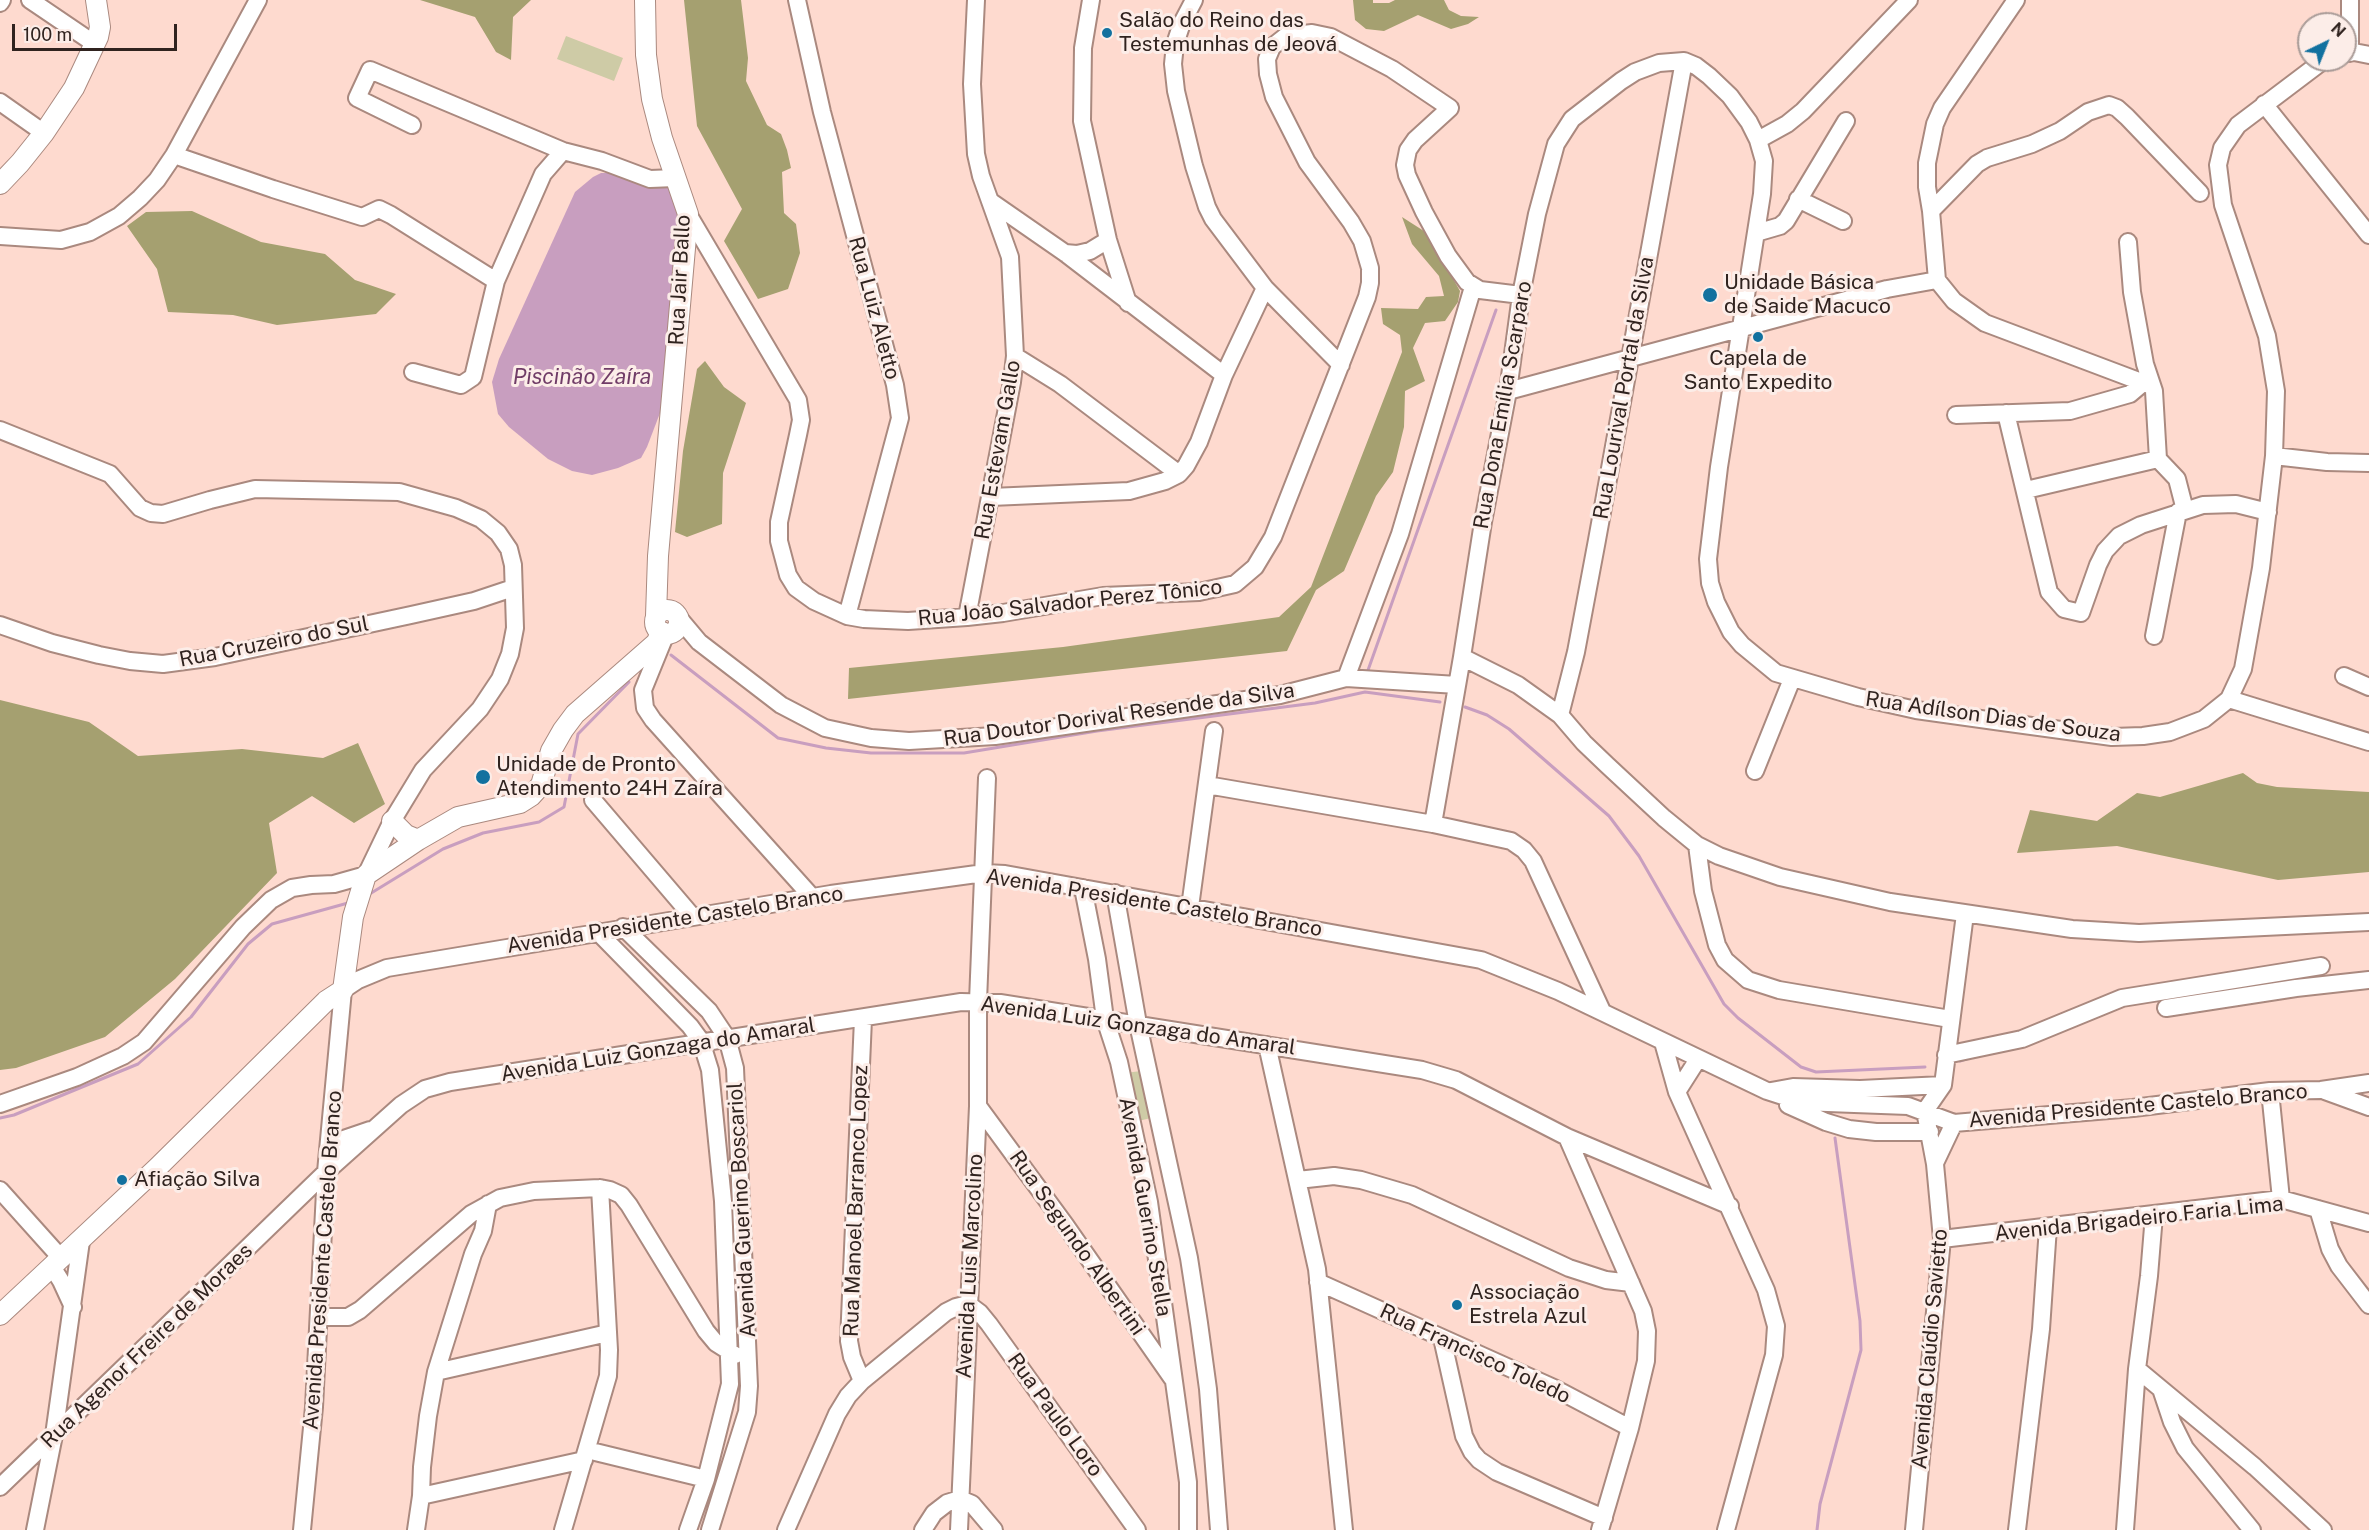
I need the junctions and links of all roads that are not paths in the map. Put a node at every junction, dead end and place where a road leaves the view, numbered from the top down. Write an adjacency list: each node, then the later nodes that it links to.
1 (30, 0): 11 (street)
2 (96, 0): 11 (main road)
3 (258, 0): 21 (street)
4 (645, 0): 22 (main road, Rua Jair Ballo)
5 (797, 0): 64 (street, Rua Luiz Aletto)
6 (975, 0): 26 (street, Rua Estevam Gallo)
7 (1091, 0): 35 (street)
8 (1194, 0): 41 (street)
9 (1909, 0): 19 (street)
10 (2016, 0): 27 (street)
11 (94, 44): 18 (main road)
12 (1684, 61): 19 (street, Rua Adílson Dias de Souza); 42 (street, Rua Dona Emília Scarparo); 46 (street, Rua Lourival Portal da Silva)
13 (2308, 72): 15 (street)
14 (0, 102): 18 (street)
15 (2264, 104): 32 (street); 55 (street)
16 (1846, 121): 25 (street)
17 (412, 125): 20 (street)
18 (44, 133): 23 (main road)
19 (1758, 140): 30 (street, Rua Adílson Dias de Souza)
20 (562, 151): 22 (street); 39 (street)
21 (174, 155): 33 (street); 39 (street)
22 (675, 178): 28 (main road, Rua Jair Ballo)
23 (0, 184)
24 (2200, 193): 27 (street)
25 (1798, 199): 29 (street); 30 (street)
26 (990, 201): 31 (street, Rua Estevam Gallo); 34 (street)
27 (1931, 211): 38 (street)
28 (688, 214): 64 (street, Rua João Salvador Perez Tônico); 66 (main road, Rua Jair Ballo)
29 (1843, 221)
30 (1756, 233): 44 (street, Rua Adílson Dias de Souza)
31 (1004, 234): 34 (street); 45 (street, Rua Estevam Gallo)
32 (2369, 235)
33 (0, 236)
34 (1042, 238): 37 (street)
35 (1108, 240): 37 (street); 43 (street)
36 (2128, 242): 50 (street)
37 (1065, 253): 43 (street)
38 (1937, 280): 44 (street); 50 (street)
39 (496, 282): 48 (street)
40 (1473, 287): 42 (street); 47 (street, Rua João Salvador Perez Tônico); 71 (street)
41 (1266, 288): 47 (street); 49 (street)
42 (1521, 295): 51 (street, Rua Dona Emília Scarparo)
43 (1128, 303): 49 (street)
44 (1740, 330): 46 (street); 72 (street, Rua Adílson Dias de Souza)
45 (1015, 356): 58 (street); 60 (street, Rua Estevam Gallo)
46 (1629, 358): 51 (street); 76 (street, Rua Lourival Portal da Silva)
47 (1341, 365): 65 (street, Rua João Salvador Perez Tônico)
48 (413, 372)
49 (1224, 375): 58 (street)
50 (2148, 384): 52 (street); 56 (street)
51 (1508, 391): 69 (street, Rua Dona Emília Scarparo)
52 (2006, 413): 53 (street); 59 (street)
53 (1956, 415)
54 (0, 430): 63 (street)
55 (2274, 456): 57 (street); 62 (street)
56 (2158, 459): 59 (street); 61 (street)
57 (2369, 463)
58 (1179, 474): 60 (street)
59 (2026, 490): 61 (street)
60 (991, 497): 65 (street, Rua Estevam Gallo)
61 (2182, 511): 62 (street); 68 (street)
62 (2268, 512): 75 (street)
63 (513, 588): 67 (street, Rua Cruzeiro do Sul); 83 (street)
64 (847, 616): 65 (street, Rua João Salvador Perez Tônico)
65 (967, 617)
66 (665, 624): 71 (street, Rua Doutor Dorival Resende da Silva); 85 (main road); 91 (street)
67 (0, 625)
68 (2154, 636)
69 (1462, 657): 73 (street, Rua Dona Emília Scarparo); 76 (street)
70 (2344, 676): 74 (street)
71 (1346, 678): 73 (street, Rua Doutor Dorival Resende da Silva)
72 (1792, 679): 75 (street, Rua Adílson Dias de Souza); 79 (street)
73 (1457, 685): 84 (street, Rua Dona Emília Scarparo)
74 (2369, 687)
75 (2229, 699): 78 (street)
76 (1560, 715): 86 (street)
77 (1214, 731): 81 (street)
78 (2369, 742)
79 (1755, 771)
80 (987, 778): 87 (street, Avenida Luis Marcolino)
81 (1207, 785): 84 (street); 92 (street)
82 (593, 800): 94 (street)
83 (392, 821): 85 (main road); 88 (street)
84 (1432, 824): 103 (street)
85 (418, 840): 88 (main road)
86 (1697, 845): 93 (street); 106 (street)
87 (984, 873): 89 (street, Avenida Presidente Castelo Branco); 91 (street, Avenida Presidente Castelo Branco); 101 (street, Avenida Luis Marcolino)
88 (366, 875): 100 (main road); 120 (street)
89 (1083, 888): 90 (street, Avenida Presidente Castelo Branco); 105 (street, Avenida Guerino Stella)
90 (1115, 894): 92 (street, Avenida Presidente Castelo Branco); 107 (street, Avenida Guerino Stella)
91 (812, 897): 94 (street, Avenida Presidente Castelo Branco)
92 (1190, 907): 103 (street, Avenida Presidente Castelo Branco)
93 (1965, 914): 95 (street); 106 (street)
94 (692, 916): 96 (street, Avenida Presidente Castelo Branco)
95 (2369, 922)
96 (623, 927): 97 (street, Avenida Presidente Castelo Branco); 108 (street, Avenida Guerino Boscariol)
97 (597, 931): 100 (street, Avenida Presidente Castelo Branco); 109 (street, Avenida Guerino Boscariol)
98 (2321, 966): 112 (street)
99 (2369, 980): 102 (street)
100 (343, 990): 124 (street, Avenida Presidente Castelo Branco); 148 (main road, Avenida Presidente Castelo Branco)
101 (978, 1001): 104 (street, Avenida Luiz Gonzaga do Amaral); 105 (street, Avenida Luiz Gonzaga do Amaral); 121 (street, Avenida Luis Marcolino)
102 (2166, 1008)
103 (1602, 1011): 110 (street, Avenida Presidente Castelo Branco)
104 (863, 1019): 108 (street, Avenida Luiz Gonzaga do Amaral); 164 (street, Rua Manoel Barranco Lopez)
105 (1105, 1019): 107 (street, Avenida Luiz Gonzaga do Amaral); 165 (street, Avenida Guerino Stella)
106 (1950, 1019): 112 (street)
107 (1138, 1024): 111 (street, Avenida Luiz Gonzaga do Amaral); 187 (street, Avenida Guerino Stella)
108 (727, 1038): 109 (street, Avenida Luiz Gonzaga do Amaral); 161 (street, Avenida Guerino Boscariol)
109 (701, 1041): 126 (street, Avenida Luiz Gonzaga do Amaral); 160 (street, Avenida Guerino Boscariol)
110 (1663, 1042): 113 (street, Avenida Presidente Castelo Branco); 119 (street)
111 (1268, 1045): 128 (street, Avenida Luiz Gonzaga do Amaral); 133 (street)
112 (1946, 1055): 115 (street)
113 (1698, 1059): 117 (street, Avenida Presidente Castelo Branco); 119 (street)
114 (2369, 1083): 116 (street, Avenida Presidente Castelo Branco)
115 (1942, 1085): 117 (street); 123 (street)
116 (2321, 1090): 118 (street, Avenida Presidente Castelo Branco); 122 (street)
117 (1767, 1091): 123 (street, Avenida Presidente Castelo Branco); 127 (street, Avenida Presidente Castelo Branco)
118 (2270, 1091): 125 (street, Avenida Presidente Castelo Branco); 137 (street)
119 (1677, 1092): 132 (street)
120 (0, 1104)
121 (978, 1106): 153 (street, Avenida Luis Marcolino); 165 (street, Rua Segundo Albertini)
122 (2369, 1107)
123 (1925, 1111): 125 (street, Avenida Presidente Castelo Branco); 127 (street, Avenida Claúdio Savietto)
124 (332, 1113): 126 (street); 129 (street, Avenida Presidente Castelo Branco)
125 (1954, 1123): 130 (street)
126 (373, 1128): 129 (street, Avenida Luiz Gonzaga do Amaral); 131 (street, Avenida Luiz Gonzaga do Amaral)
127 (1930, 1132): 130 (street, Avenida Claúdio Savietto)
128 (1567, 1137): 134 (street, Avenida Luiz Gonzaga do Amaral); 152 (street)
129 (329, 1144): 131 (street, Avenida Presidente Castelo Branco)
130 (1935, 1164): 147 (street, Avenida Claúdio Savietto)
131 (326, 1172): 139 (street, Rua Agenor Freire de Moraes); 141 (street, Avenida Presidente Castelo Branco)
132 (1717, 1179): 134 (street); 140 (street)
133 (1298, 1180): 151 (street); 152 (street)
134 (1678, 1185): 140 (street, Avenida Luiz Gonzaga do Amaral)
135 (600, 1188): 138 (street); 158 (street); 160 (street)
136 (0, 1190): 150 (street)
137 (2281, 1199): 142 (street, Avenida Brigadeiro Faria Lima); 143 (street, Avenida Brigadeiro Faria Lima)
138 (488, 1204): 145 (street); 149 (street)
139 (292, 1205): 141 (street); 168 (street, Rua Agenor Freire de Moraes)
140 (1730, 1206): 189 (street)
141 (324, 1207): 157 (street, Avenida Presidente Castelo Branco)
142 (2318, 1209): 144 (street, Avenida Brigadeiro Faria Lima); 154 (street)
143 (2154, 1215): 146 (street, Avenida Brigadeiro Faria Lima); 162 (street)
144 (2369, 1223)
145 (456, 1227): 149 (street); 157 (street)
146 (2048, 1227): 147 (street, Avenida Brigadeiro Faria Lima); 191 (street)
147 (1942, 1239): 190 (street, Avenida Claúdio Savietto)
148 (81, 1241): 150 (main road, Avenida Presidente Castelo Branco); 155 (street)
149 (473, 1254): 163 (street)
150 (55, 1263): 155 (street); 156 (main road, Avenida Presidente Castelo Branco)
151 (1318, 1282): 159 (street, Rua Francisco Toledo); 188 (street)
152 (1630, 1283): 167 (street)
153 (968, 1304): 164 (street); 173 (street, Avenida Luis Marcolino); 185 (street, Rua Paulo Loro)
154 (2369, 1305)
155 (73, 1308): 168 (street)
156 (0, 1315)
157 (319, 1317): 176 (street, Avenida Presidente Castelo Branco)
158 (608, 1333): 163 (street); 169 (street)
159 (1442, 1338): 167 (street, Rua Francisco Toledo); 174 (street)
160 (729, 1353): 161 (street); 170 (street, Avenida Guerino Boscariol)
161 (750, 1360): 180 (street, Avenida Guerino Boscariol)
162 (2137, 1369): 166 (street); 192 (street)
163 (436, 1372): 172 (street)
164 (862, 1381): 181 (street)
165 (1174, 1381): 186 (street, Avenida Guerino Stella)
166 (2161, 1388): 193 (street); 194 (street)
167 (1630, 1428): 174 (street)
168 (54, 1436): 171 (street, Rua Agenor Freire de Moraes); 175 (street)
169 (586, 1455): 170 (street); 172 (street); 178 (street)
170 (706, 1479): 179 (street, Avenida Guerino Boscariol)
171 (0, 1486)
172 (421, 1496): 177 (street)
173 (960, 1498): 182 (street); 183 (street, Avenida Luis Marcolino); 184 (street)
174 (1602, 1524)
175 (35, 1530)
176 (302, 1530)
177 (416, 1530)
178 (563, 1530)
179 (688, 1530)
180 (710, 1530)
181 (786, 1530)
182 (923, 1530)
183 (959, 1530)
184 (994, 1530)
185 (1137, 1530)
186 (1188, 1530)
187 (1219, 1530)
188 (1344, 1530)
189 (1726, 1530)
190 (1914, 1530)
191 (2016, 1530)
192 (2125, 1530)
193 (2252, 1530)
194 (2324, 1530)

